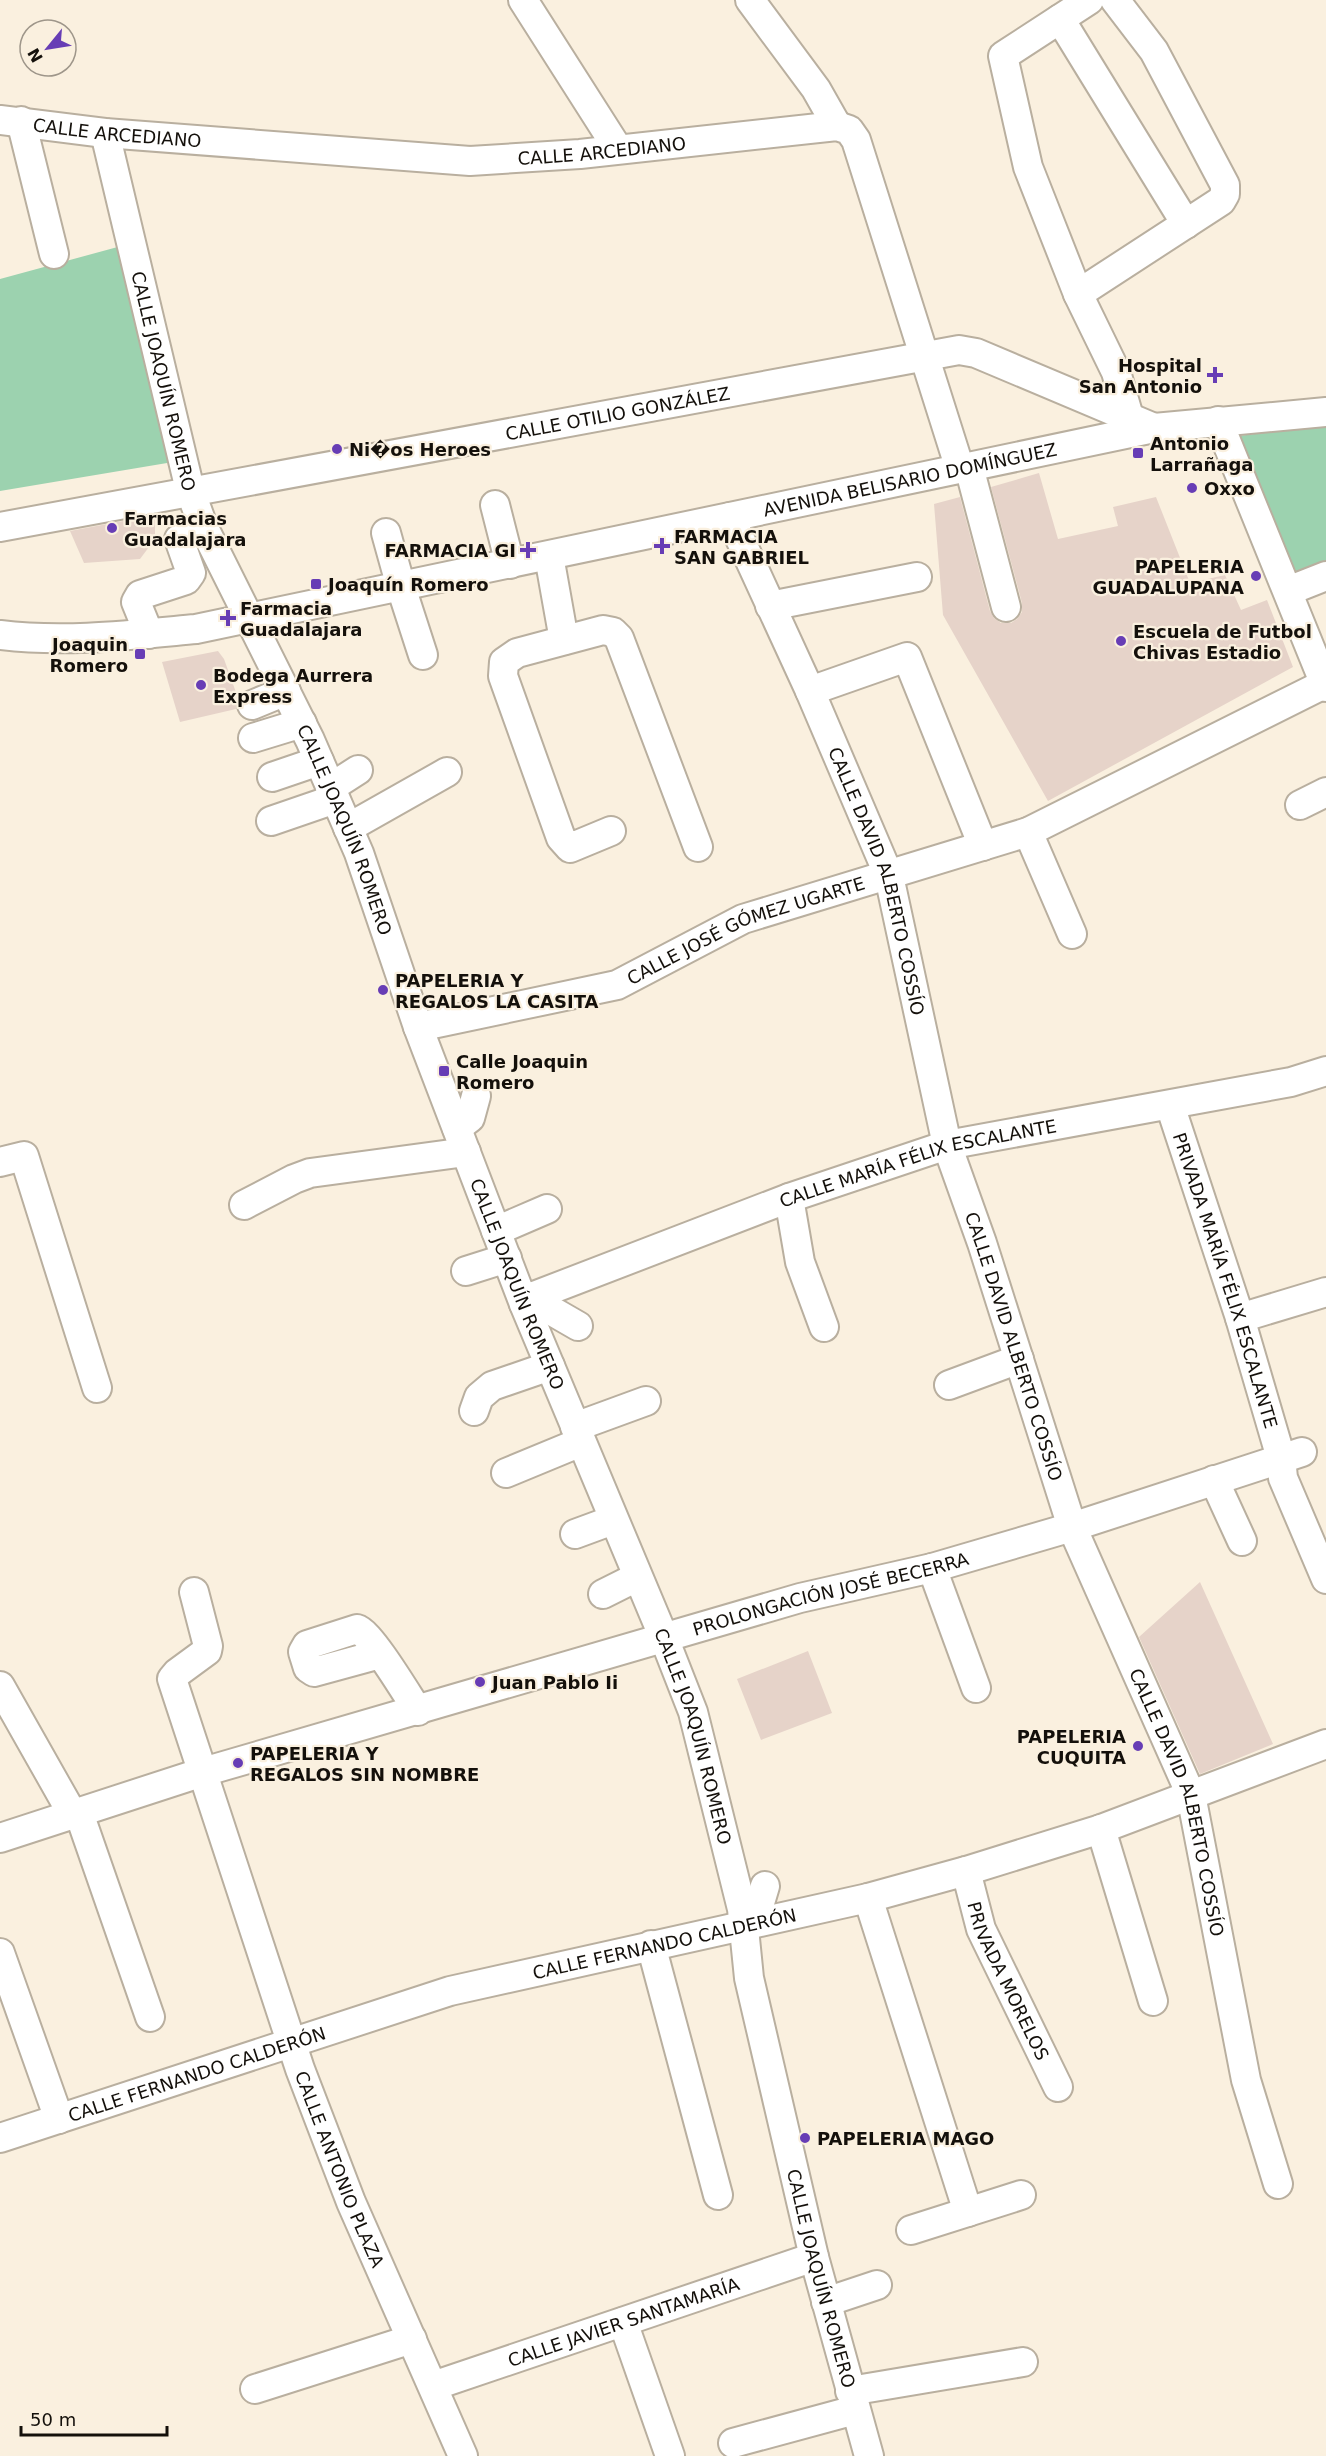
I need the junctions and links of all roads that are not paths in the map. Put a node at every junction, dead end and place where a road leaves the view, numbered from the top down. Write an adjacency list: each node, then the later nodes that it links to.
1 (523, 0): 9 (street)
2 (750, 0): 7 (street)
3 (1089, 0): 5 (street)
4 (1115, 0): 10 (street)
5 (1060, 19): 10 (street); 12 (street)
6 (11, 120): 8 (street, CALLE ARCEDIANO); 11 (street)
7 (837, 126): 9 (street, CALLE ARCEDIANO); 13 (street)
8 (105, 132): 9 (street, CALLE ARCEDIANO); 18 (street, CALLE JOAQUÍN ROMERO)
9 (618, 150)
10 (1186, 224): 12 (street)
11 (54, 254)
12 (1078, 294): 16 (street)
13 (924, 356): 16 (street, CALLE OTILIO GONZÁLEZ); 17 (street); 18 (street, CALLE OTILIO GONZÁLEZ)
14 (1326, 412): 15 (street, AVENIDA BELISARIO DOMÍNGUEZ)
15 (1218, 421): 16 (street, AVENIDA BELISARIO DOMÍNGUEZ); 29 (street)
16 (1142, 423): 17 (street, AVENIDA BELISARIO DOMÍNGUEZ)
17 (964, 468): 20 (street, AVENIDA BELISARIO DOMÍNGUEZ); 31 (street)
18 (190, 490): 21 (street, CALLE JOAQUÍN ROMERO); 22 (street, CALLE OTILIO GONZÁLEZ)
19 (495, 504): 25 (street)
20 (730, 517): 24 (street, AVENIDA BELISARIO DOMÍNGUEZ); 30 (street, CALLE DAVID ALBERTO COSSÍO)
21 (203, 526): 32 (street, CALLE JOAQUÍN ROMERO); 33 (street)
22 (0, 527)
23 (386, 533): 28 (street)
24 (549, 556): 25 (street, AVENIDA BELISARIO DOMÍNGUEZ); 35 (street)
25 (510, 564): 28 (street, AVENIDA BELISARIO DOMÍNGUEZ)
26 (1326, 576): 29 (street)
27 (917, 577): 30 (street)
28 (401, 587): 32 (street, AVENIDA BELISARIO DOMÍNGUEZ); 36 (street)
29 (1288, 591): 37 (street)
30 (770, 606): 39 (street, CALLE DAVID ALBERTO COSSÍO)
31 (1006, 607)
32 (248, 620): 33 (street, AVENIDA BELISARIO DOMÍNGUEZ); 38 (street, CALLE JOAQUÍN ROMERO)
33 (149, 634): 34 (street, AVENIDA BELISARIO DOMÍNGUEZ)
34 (0, 635)
35 (564, 640): 52 (street); 55 (street)
36 (423, 655)
37 (1326, 685): 53 (street, CALLE JOSÉ GÓMEZ UGARTE)
38 (286, 691): 40 (street); 41 (street, CALLE JOAQUÍN ROMERO)
39 (810, 691): 54 (street); 56 (street, CALLE DAVID ALBERTO COSSÍO)
40 (252, 705)
41 (302, 723): 42 (street); 43 (street, CALLE JOAQUÍN ROMERO)
42 (253, 738)
43 (319, 761): 46 (street); 48 (street, CALLE JOAQUÍN ROMERO)
44 (358, 770): 48 (street)
45 (447, 772): 51 (street)
46 (272, 777)
47 (1326, 792): 49 (street)
48 (333, 793): 50 (street); 51 (street, CALLE JOAQUÍN ROMERO)
49 (1300, 805)
50 (271, 821)
51 (348, 828): 58 (street, CALLE JOAQUÍN ROMERO)
52 (611, 831)
53 (1028, 832): 54 (street, CALLE JOSÉ GÓMEZ UGARTE); 57 (street)
54 (983, 846): 56 (street, CALLE JOSÉ GÓMEZ UGARTE)
55 (698, 847)
56 (889, 876): 58 (street, CALLE JOSÉ GÓMEZ UGARTE); 63 (street, CALLE DAVID ALBERTO COSSÍO)
57 (1072, 934)
58 (418, 1027): 62 (street, CALLE JOAQUÍN ROMERO)
59 (1326, 1071): 61 (street, CALLE MARÍA FÉLIX ESCALANTE)
60 (476, 1096): 62 (street)
61 (1170, 1105): 63 (street, CALLE MARÍA FÉLIX ESCALANTE); 73 (street, PRIVADA MARÍA FÉLIX ESCALANTE)
62 (461, 1140): 66 (street); 68 (street, CALLE JOAQUÍN ROMERO)
63 (947, 1145): 65 (street, CALLE MARÍA FÉLIX ESCALANTE); 76 (street, CALLE DAVID ALBERTO COSSÍO)
64 (0, 1162): 79 (street)
65 (789, 1198): 72 (street, CALLE MARÍA FÉLIX ESCALANTE); 75 (street)
66 (244, 1205)
67 (547, 1209): 68 (street)
68 (496, 1231): 69 (street, CALLE JOAQUÍN ROMERO)
69 (507, 1258): 70 (street); 72 (street, CALLE JOAQUÍN ROMERO)
70 (466, 1271)
71 (1326, 1292): 73 (street)
72 (529, 1300): 74 (street); 77 (street, CALLE JOAQUÍN ROMERO)
73 (1240, 1318): 83 (street, PRIVADA MARÍA FÉLIX ESCALANTE)
74 (578, 1326)
75 (824, 1327)
76 (1019, 1359): 78 (street); 87 (street, CALLE DAVID ALBERTO COSSÍO)
77 (550, 1366): 81 (street); 82 (street, CALLE JOAQUÍN ROMERO)
78 (949, 1384)
79 (97, 1388)
80 (646, 1401): 82 (street)
81 (474, 1411)
82 (578, 1435): 84 (street); 86 (street, CALLE JOAQUÍN ROMERO)
83 (1291, 1455): 85 (street, PROLONGACIÓN JOSÉ BECERRA); 92 (street, PRIVADA MARÍA FÉLIX ESCALANTE)
84 (506, 1473)
85 (1214, 1480): 87 (street, PROLONGACIÓN JOSÉ BECERRA); 89 (street)
86 (613, 1520): 88 (street); 91 (street, CALLE JOAQUÍN ROMERO)
87 (1072, 1527): 90 (street, PROLONGACIÓN JOSÉ BECERRA); 102 (street, CALLE DAVID ALBERTO COSSÍO)
88 (574, 1534)
89 (1242, 1541)
90 (932, 1568): 95 (street, PROLONGACIÓN JOSÉ BECERRA); 98 (street)
91 (638, 1577): 94 (street); 95 (street, CALLE JOAQUÍN ROMERO)
92 (1326, 1579)
93 (194, 1592): 101 (street, CALLE ANTONIO PLAZA)
94 (603, 1594)
95 (664, 1638): 99 (street, PROLONGACIÓN JOSÉ BECERRA); 109 (street, CALLE JOAQUÍN ROMERO)
96 (380, 1654): 99 (street)
97 (0, 1686): 103 (street)
98 (976, 1688)
99 (418, 1711): 101 (street, PROLONGACIÓN JOSÉ BECERRA)
100 (1326, 1744): 102 (street, CALLE FERNANDO CALDERÓN)
101 (203, 1772): 103 (street, PROLONGACIÓN JOSÉ BECERRA); 114 (street, CALLE ANTONIO PLAZA)
102 (1191, 1795): 104 (street, CALLE FERNANDO CALDERÓN); 118 (street, CALLE DAVID ALBERTO COSSÍO)
103 (76, 1814): 105 (street, PROLONGACIÓN JOSÉ BECERRA); 113 (street)
104 (1101, 1829): 106 (street, CALLE FERNANDO CALDERÓN); 112 (street)
105 (0, 1838)
106 (966, 1871): 108 (street, CALLE FERNANDO CALDERÓN); 115 (street, PRIVADA MORELOS)
107 (765, 1886): 109 (street)
108 (867, 1898): 109 (street, CALLE FERNANDO CALDERÓN); 121 (street)
109 (749, 1924): 110 (street, CALLE FERNANDO CALDERÓN); 123 (street, CALLE JOAQUÍN ROMERO)
110 (651, 1945): 114 (street, CALLE FERNANDO CALDERÓN); 119 (street)
111 (0, 1953): 116 (street)
112 (1153, 2001)
113 (150, 2016)
114 (290, 2042): 116 (street, CALLE FERNANDO CALDERÓN); 127 (street, CALLE ANTONIO PLAZA)
115 (1058, 2086)
116 (59, 2119): 117 (street, CALLE FERNANDO CALDERÓN)
117 (0, 2138)
118 (1278, 2184)
119 (718, 2195)
120 (1021, 2196): 121 (street)
121 (968, 2212): 122 (street)
122 (911, 2230)
123 (814, 2257): 125 (street, CALLE JOAQUÍN ROMERO); 126 (street, CALLE JAVIER SANTAMARÍA)
124 (877, 2285): 125 (street)
125 (826, 2302): 131 (street, CALLE JOAQUÍN ROMERO)
126 (623, 2322): 129 (street, CALLE JAVIER SANTAMARÍA); 134 (street)
127 (412, 2339): 129 (street, CALLE ANTONIO PLAZA); 130 (street)
128 (1023, 2362): 131 (street)
129 (433, 2386): 133 (street, CALLE ANTONIO PLAZA)
130 (255, 2389)
131 (853, 2401): 132 (street); 135 (street, CALLE JOAQUÍN ROMERO)
132 (734, 2443)
133 (457, 2455)
134 (670, 2456)
135 (869, 2456)

